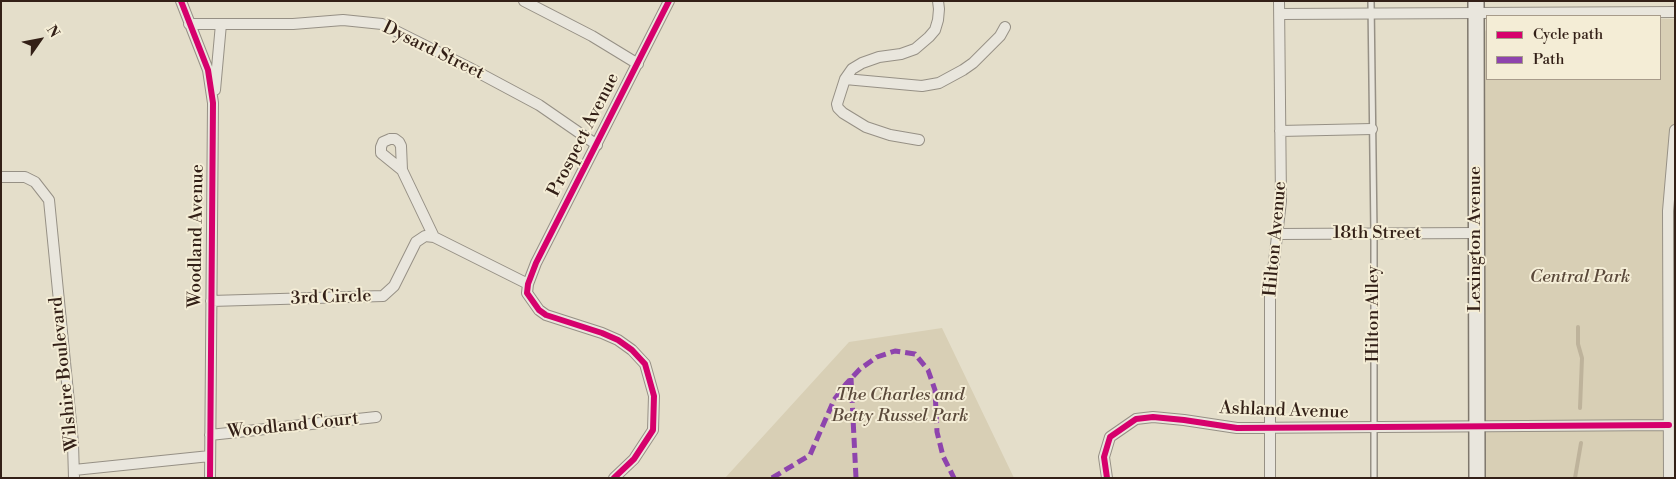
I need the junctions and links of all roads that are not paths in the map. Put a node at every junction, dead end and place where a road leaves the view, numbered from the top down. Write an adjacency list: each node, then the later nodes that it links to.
1 (181, 1): 11 (street, Woodland Avenue)
2 (524, 1): 14 (street)
3 (669, 1): 14 (street, Prospect Avenue)
4 (938, 1): 15 (street)
5 (1280, 1): 10 (street, Hilton Avenue)
6 (1371, 1): 9 (lane, Hilton Alley)
7 (1476, 7): 8 (street); 9 (street); 24 (street, Lexington Avenue)
8 (1675, 12)
9 (1371, 13): 10 (street); 17 (lane, Hilton Alley)
10 (1280, 14): 19 (street, Hilton Avenue)
11 (190, 24): 12 (street, Dysard Street); 16 (street, Woodland Avenue)
12 (221, 24): 16 (street); 21 (street, Dysard Street)
13 (1005, 27): 15 (street)
14 (638, 64): 21 (street, Prospect Avenue)
15 (845, 79): 20 (street)
16 (214, 103): 29 (street, Woodland Avenue)
17 (1372, 129): 19 (street); 26 (lane, Hilton Alley)
18 (1675, 130): 31 (street)
19 (1280, 131): 25 (street, Hilton Avenue)
20 (919, 140)
21 (597, 144): 28 (street, Prospect Avenue)
22 (402, 170): 27 (street)
23 (1, 177): 37 (street, Wilshire Boulevard)
24 (1476, 233): 26 (street, 18th Street); 33 (street, Lexington Avenue)
25 (1278, 234): 26 (street, 18th Street); 32 (street, Hilton Avenue)
26 (1374, 234): 34 (lane, Hilton Alley)
27 (434, 237): 28 (street); 29 (street, 3rd Circle)
28 (528, 284): 39 (street)
29 (211, 301): 35 (street, Woodland Avenue)
30 (376, 417): 35 (street, Woodland Court)
31 (1669, 425): 33 (street, Ashland Avenue); 44 (street)
32 (1270, 427): 34 (street, Ashland Avenue); 40 (street, Ashland Avenue); 41 (street, Hilton Avenue)
33 (1476, 427): 34 (street, Ashland Avenue); 43 (street, Lexington Avenue)
34 (1374, 428): 42 (lane, Hilton Alley)
35 (210, 435): 36 (street, Woodland Avenue)
36 (210, 456): 37 (street, Wilshire Boulevard); 38 (street, Woodland Avenue)
37 (74, 474)
38 (210, 478)
39 (614, 478)
40 (1107, 478)
41 (1270, 478)
42 (1374, 478)
43 (1477, 478)
44 (1669, 478)

